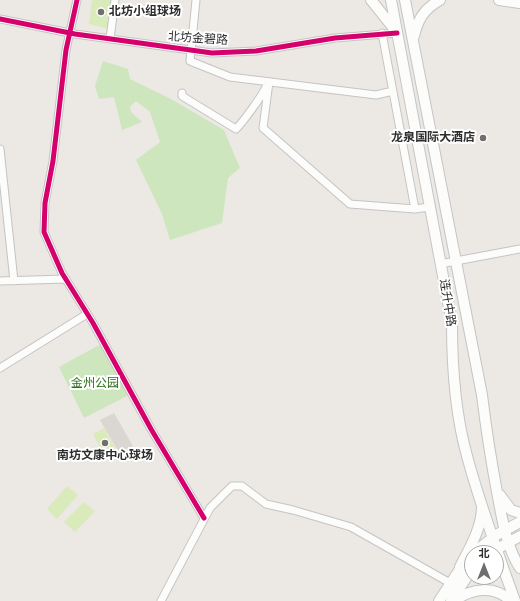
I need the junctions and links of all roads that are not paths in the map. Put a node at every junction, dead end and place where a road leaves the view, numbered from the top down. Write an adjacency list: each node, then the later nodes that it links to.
1 (77, 0): 11 (street)
2 (115, 0): 14 (street)
3 (196, 0): 16 (street)
4 (371, 0): 13 (main road)
5 (391, 0): 13 (main road, 连升中路)
6 (405, 0): 15 (main road, 连升中路)
7 (440, 0): 15 (main road)
8 (499, 0): 9 (main road)
9 (520, 3)
10 (0, 18): 11 (street, 北坊金碧路)
11 (70, 33): 14 (street, 北坊金碧路); 26 (street)
12 (382, 33): 13 (street, 北坊金碧路); 16 (street, 北坊金碧路); 18 (street)
13 (397, 33): 21 (main road, 连升中路)
14 (110, 39): 16 (street, 北坊金碧路)
15 (413, 40): 24 (main road, 连升中路)
16 (190, 51): 17 (street)
17 (269, 82): 18 (street); 19 (street); 22 (street)
18 (393, 91): 22 (street)
19 (182, 93)
20 (0, 149): 27 (street)
21 (429, 207): 22 (street); 25 (main road, 连升中路)
22 (415, 209)
23 (520, 249): 24 (street)
24 (456, 261): 25 (street); 31 (main road, 连升中路)
25 (440, 264): 32 (main road, 连升中路)
26 (65, 279): 27 (street); 29 (street)
27 (14, 280): 28 (street)
28 (0, 281)
29 (87, 314): 30 (street); 34 (street)
30 (0, 368)
31 (497, 490): 33 (main road); 36 (main road, 连升中路)
32 (481, 499): 38 (main road, 连升中路); 44 (main road)
33 (520, 513)
34 (204, 518): 48 (street); 49 (street)
35 (520, 522): 36 (main road)
36 (505, 530): 38 (main road); 39 (main road, 连升中路)
37 (520, 536): 39 (main road)
38 (494, 537): 40 (main road); 41 (main road, 连升中路)
39 (508, 541): 42 (main road); 45 (main road, 连升中路)
40 (484, 545)
41 (493, 545)
42 (501, 545)
43 (464, 563): 44 (main road)
44 (460, 567): 48 (main road)
45 (520, 568)
46 (504, 576): 53 (main road, 连升中路)
47 (464, 582): 51 (main road)
48 (450, 583): 50 (main road)
49 (160, 601)
50 (439, 601)
51 (453, 601): 52 (main road)
52 (511, 601)
53 (515, 601)

